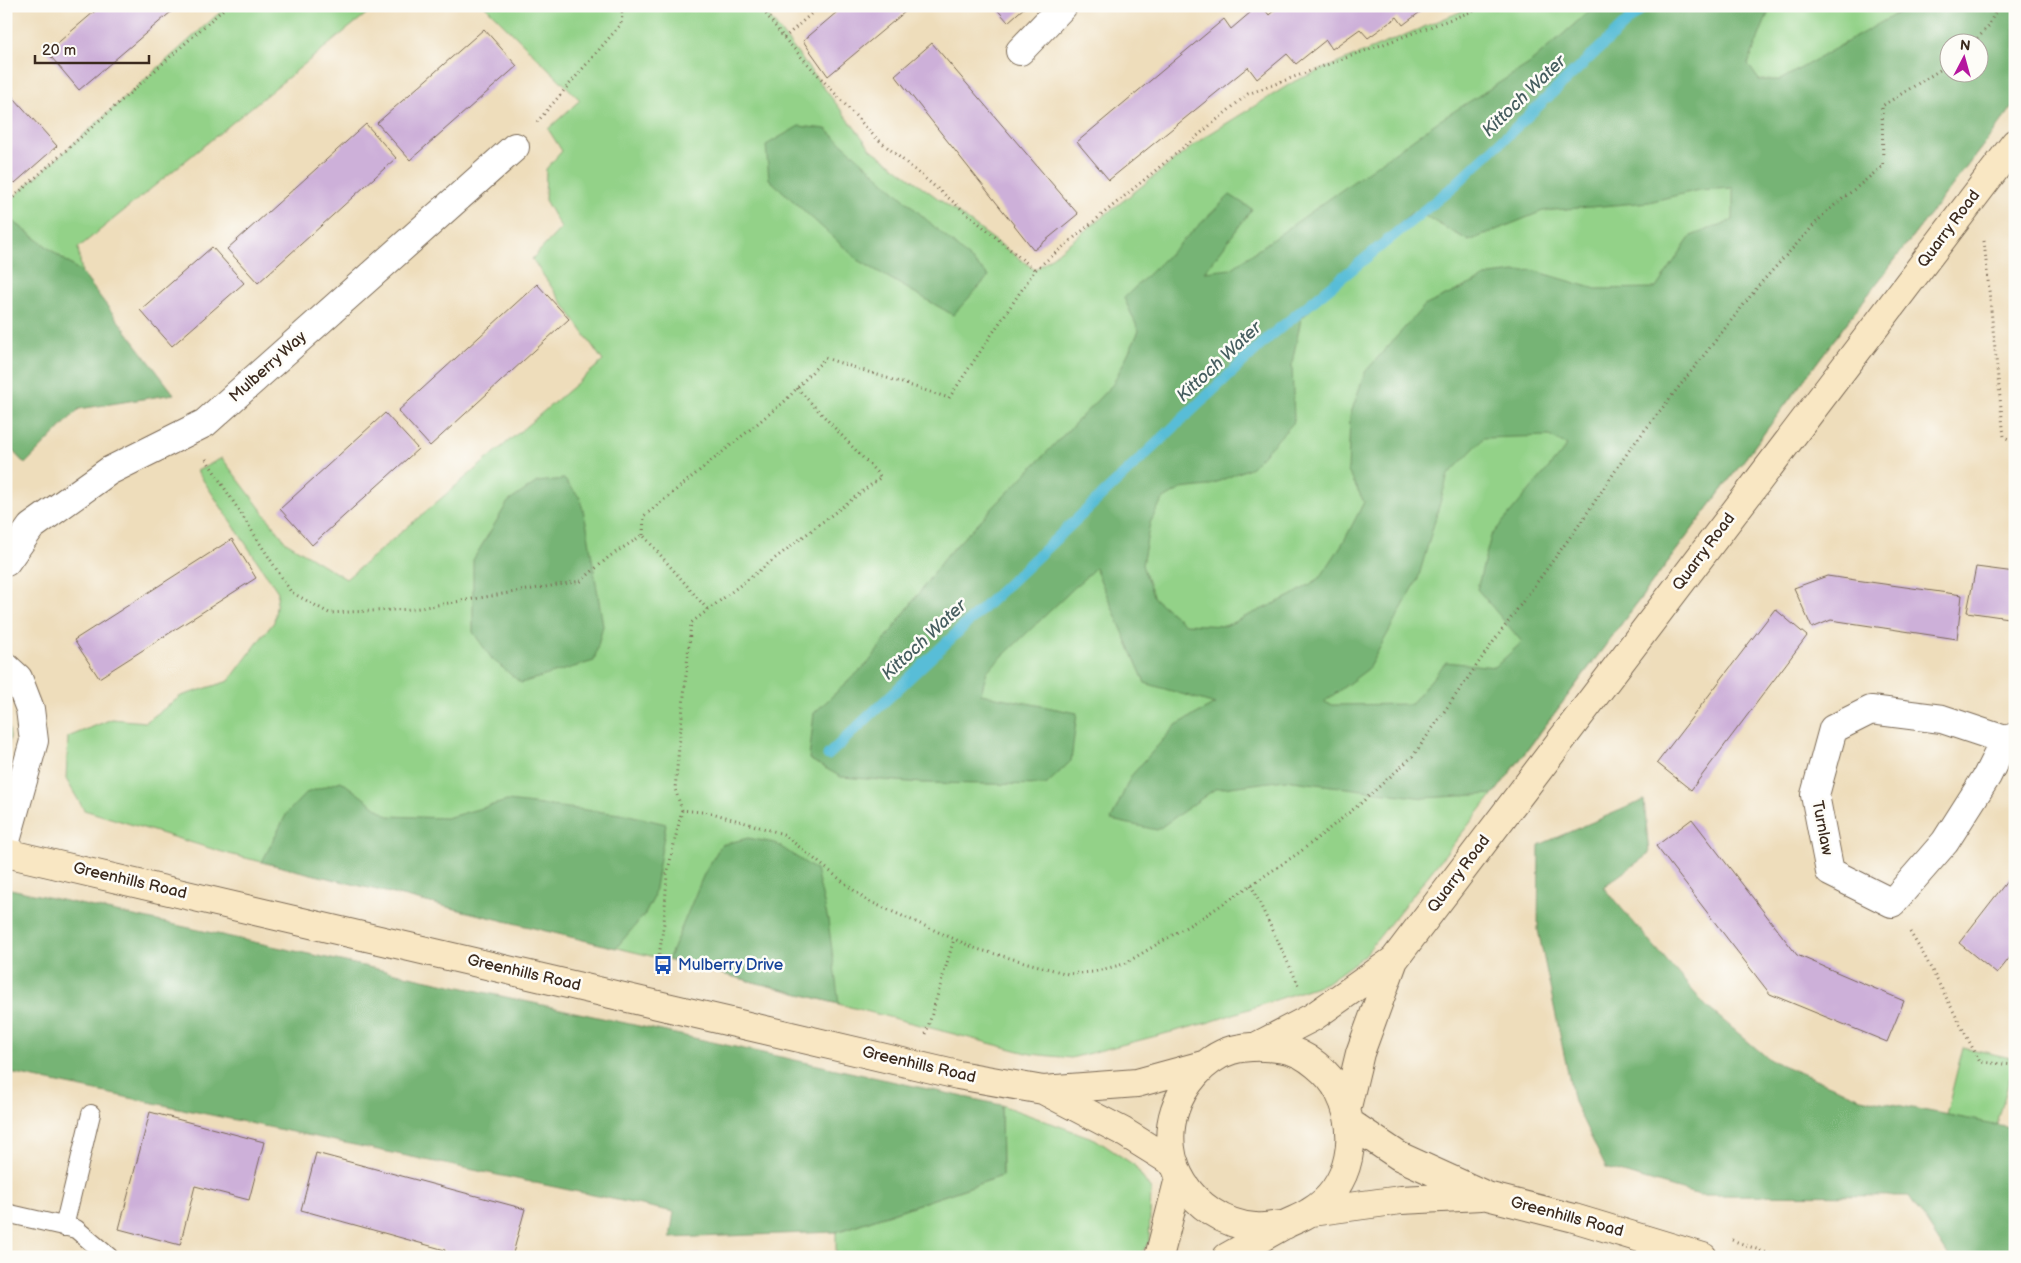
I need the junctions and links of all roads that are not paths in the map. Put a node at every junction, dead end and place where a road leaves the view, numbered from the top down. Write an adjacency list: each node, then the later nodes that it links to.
1 (1063, 6): 2 (street)
2 (1020, 51)
3 (2015, 143): 10 (street, Quarry Road)
4 (515, 147): 5 (street, Mulberry Way)
5 (6, 562)
6 (6, 667): 8 (street)
7 (2010, 738): 7 (street, Turnlaw)
8 (6, 842)
9 (6, 852): 13 (street, Greenhills Road)
10 (1394, 960): 11 (street, Quarry Road); 15 (street, Quarry Road)
11 (1259, 1045): 12 (street); 15 (street)
12 (1204, 1065): 13 (street, Greenhills Road); 16 (street)
13 (1043, 1090): 16 (street, Greenhills Road)
14 (91, 1114): 21 (lane)
15 (1348, 1115): 17 (street, Greenhills Road); 18 (street)
16 (1177, 1171): 20 (street); 23 (street)
17 (1487, 1196): 18 (street, Greenhills Road); 25 (street, Greenhills Road)
18 (1311, 1212): 20 (street)
19 (6, 1213): 21 (lane)
20 (1285, 1225): 24 (street)
21 (64, 1227): 22 (lane)
22 (110, 1257)
23 (1159, 1257)
24 (1227, 1257)
25 (1703, 1257)

